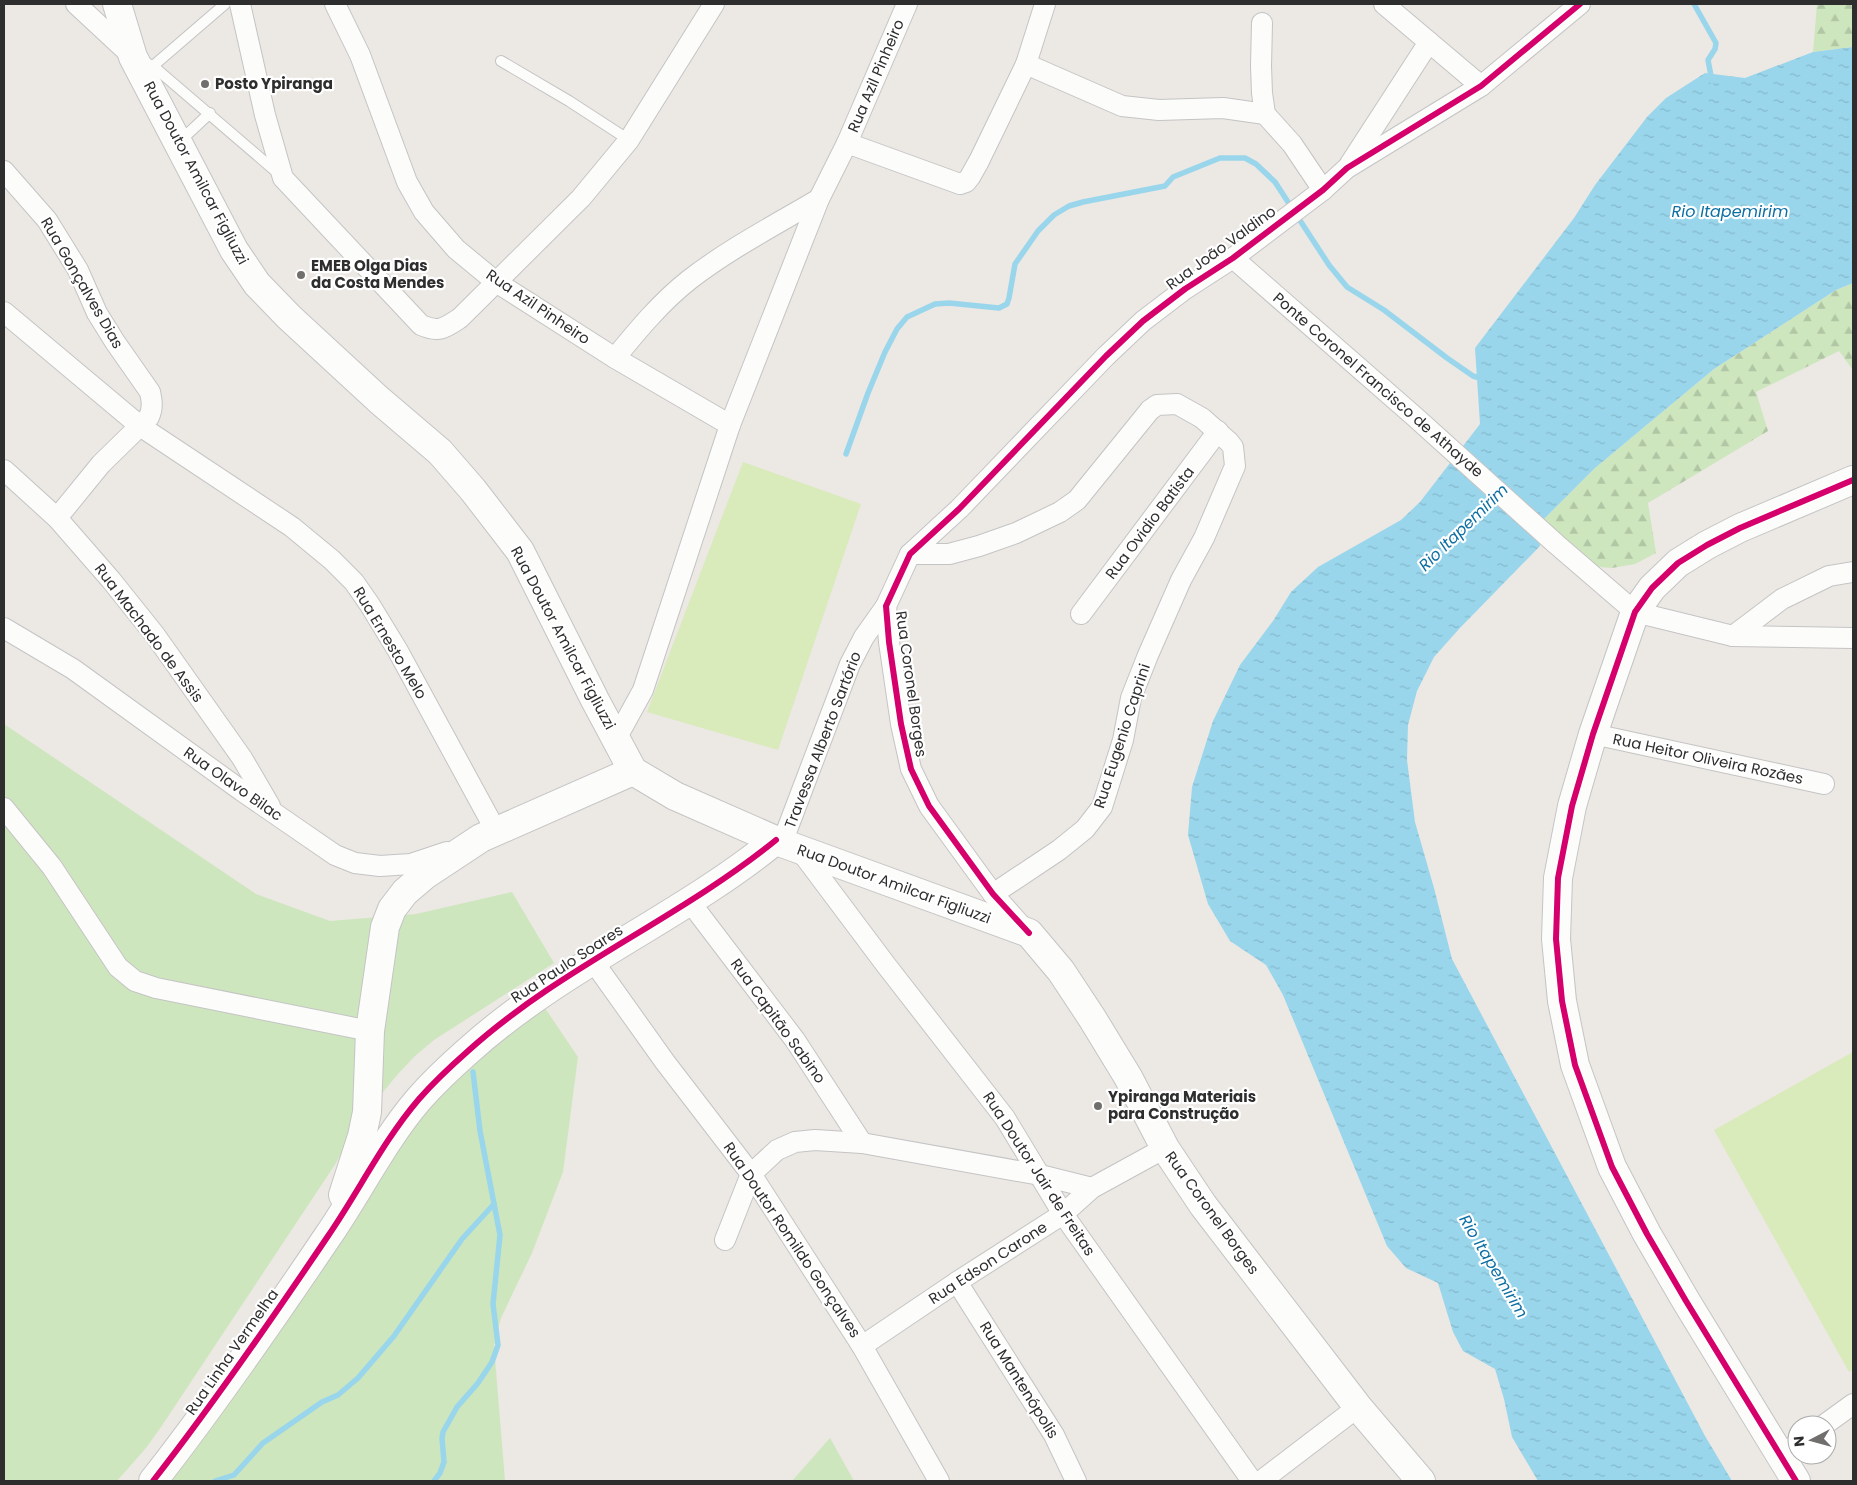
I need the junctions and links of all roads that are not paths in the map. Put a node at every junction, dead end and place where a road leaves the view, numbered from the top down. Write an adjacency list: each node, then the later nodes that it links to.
1 (76, 4): 13 (street)
2 (117, 4): 13 (street, Rua Doutor Amilcar Figliuzzi)
3 (225, 4): 13 (lane)
4 (240, 4): 24 (street)
5 (336, 4): 28 (street, Rua Azil Pinheiro)
6 (714, 4): 19 (street)
7 (908, 4): 21 (street, Rua Azil Pinheiro)
8 (1045, 4): 15 (street)
9 (1384, 4): 12 (street)
10 (1580, 4): 16 (street, Rua João Valdino)
11 (1262, 23): 18 (street)
12 (1429, 42): 16 (street); 22 (street, Rua João Valdino)
13 (143, 61): 17 (lane); 20 (street, Rua Doutor Amilcar Figliuzzi)
14 (501, 61): 19 (lane)
15 (1026, 64): 18 (street); 21 (street)
16 (1481, 86): 22 (street, Rua João Valdino)
17 (210, 114): 20 (lane); 24 (lane)
18 (1265, 114): 25 (street)
19 (629, 140): 28 (street)
20 (178, 143): 46 (street, Rua Doutor Amilcar Figliuzzi)
21 (847, 143): 26 (street, Rua Azil Pinheiro)
22 (1347, 168): 25 (street, Rua João Valdino)
23 (4, 171): 32 (street, Rua Gonçalves Dias)
24 (283, 178): 28 (street)
25 (1323, 190): 27 (street, Rua João Valdino)
26 (818, 199): 30 (street); 31 (street, Rua Azil Pinheiro)
27 (1233, 258): 37 (street, Rua João Valdino); 40 (street, Ponte Coronel Francisco de Athayde)
28 (496, 282): 30 (street, Rua Azil Pinheiro)
29 (4, 312): 32 (street, Rua Ernesto Melo)
30 (614, 358): 31 (street, Rua Azil Pinheiro)
31 (730, 425): 46 (street, Rua Azil Pinheiro)
32 (140, 426): 36 (street, Rua Gonçalves Dias); 51 (street, Rua Ernesto Melo)
33 (1218, 431): 37 (street, Rua Eugenio Caprini); 41 (street, Rua Ovidio Batista); 53 (street, Rua Eugenio Caprini)
34 (4, 470): 36 (street, Rua Machado de Assis)
35 (1853, 480): 40 (street)
36 (56, 518): 50 (street, Rua Machado de Assis)
37 (910, 554): 39 (street, Rua Coronel Borges)
38 (1853, 572): 43 (street)
39 (886, 606): 52 (street, Travessa Alberto Sartório); 53 (street, Rua Coronel Borges)
40 (1635, 612): 43 (street); 45 (street)
41 (1081, 614)
42 (4, 628): 50 (street, Rua Olavo Bilac)
43 (1733, 636): 44 (street)
44 (1853, 638)
45 (1593, 734): 48 (street, Rua Heitor Oliveira Rozães); 71 (street)
46 (616, 739): 47 (street, Rua Doutor Amilcar Figliuzzi)
47 (633, 771): 51 (street, Rua Olavo Bilac); 52 (street, Rua Doutor Amilcar Figliuzzi)
48 (1824, 784)
49 (4, 808): 57 (street)
50 (275, 813): 51 (street, Rua Olavo Bilac)
51 (489, 834): 57 (street, Rua Olavo Bilac)
52 (786, 844): 54 (street, Rua Paulo Soares); 55 (street, Rua Doutor Amilcar Figliuzzi); 61 (street, Rua Doutor Jair de Freitas)
53 (993, 894): 55 (street, Rua Coronel Borges)
54 (690, 902): 56 (street, Rua Paulo Soares); 58 (street, Rua Capitão Sabino)
55 (1028, 933): 59 (street, Rua Coronel Borges)
56 (593, 961): 60 (street, Rua Doutor Romildo Gonçalves); 64 (street, Rua Paulo Soares)
57 (370, 1031): 64 (street, Rua Olavo Bilac)
58 (862, 1143): 60 (street); 61 (street)
59 (1165, 1148): 62 (street, Rua Edson Carone); 69 (street, Rua Coronel Borges)
60 (751, 1174): 65 (street); 67 (street, Rua Doutor Romildo Gonçalves)
61 (1040, 1175): 62 (street); 63 (street, Rua Doutor Jair de Freitas)
62 (1092, 1188): 63 (street, Rua Edson Carone)
63 (1063, 1214): 66 (street, Rua Edson Carone); 76 (street, Rua Doutor Jair de Freitas)
64 (329, 1235): 73 (street, Rua Linha Vermelha)
65 (725, 1240)
66 (957, 1282): 67 (street, Rua Edson Carone); 75 (street, Rua Mantenópolis)
67 (862, 1346): 74 (street, Rua Doutor Romildo Gonçalves)
68 (1853, 1404): 70 (street)
69 (1358, 1407): 77 (street); 78 (street, Rua Coronel Borges)
70 (1837, 1416)
71 (1787, 1447)
72 (1792, 1465): 79 (street)
73 (153, 1481)
74 (939, 1481)
75 (1076, 1481)
76 (1252, 1481)
77 (1261, 1481)
78 (1421, 1481)
79 (1796, 1481)

